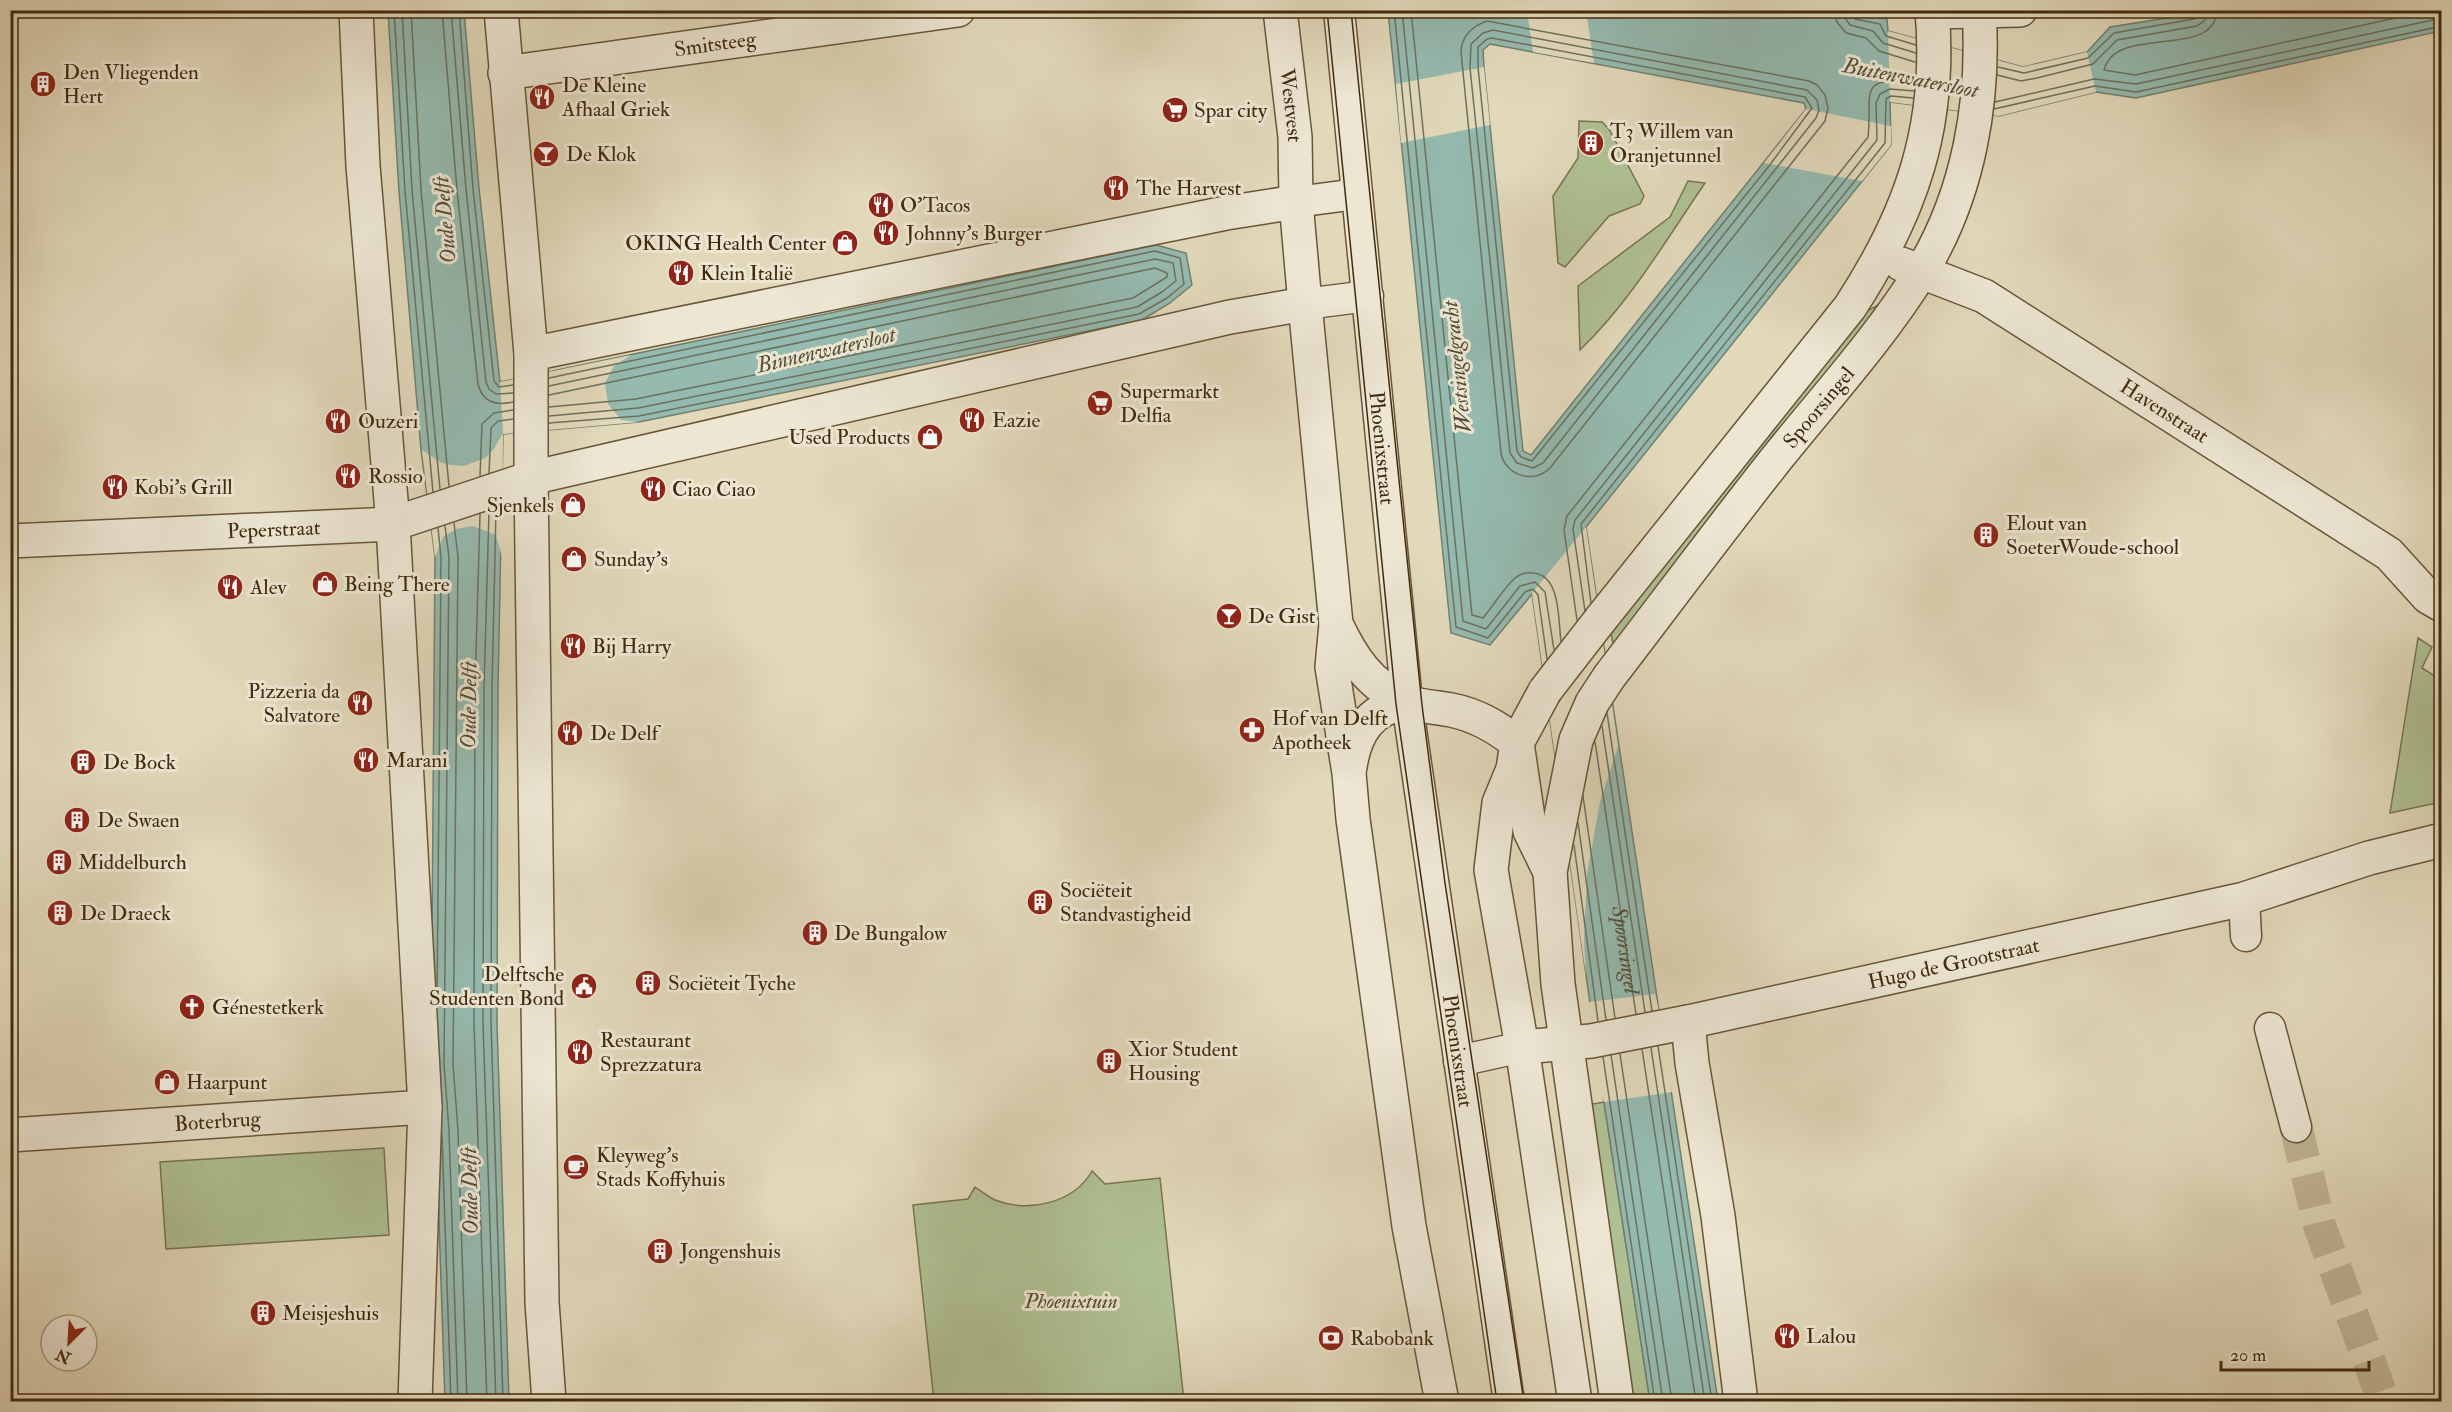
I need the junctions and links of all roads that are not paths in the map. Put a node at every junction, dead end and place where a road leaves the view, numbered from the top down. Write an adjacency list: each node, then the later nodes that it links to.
1 (356, 10): 18 (street)
2 (501, 10): 9 (street)
3 (958, 10): 9 (street, Smitsteeg)
4 (1280, 10): 11 (street, Westvest)
5 (1339, 10): 10 (lane)
6 (2020, 10): 8 (street)
7 (1932, 11): 8 (street); 12 (street, Spoorsingel)
8 (1979, 12): 13 (street, Spoorsingel)
9 (505, 73): 16 (street)
10 (1357, 194): 11 (lane); 14 (lane, Phoenixstraat)
11 (1296, 202): 15 (street); 16 (street)
12 (1882, 256): 13 (street, Havenstraat); 23 (street, Spoorsingel, bridge)
13 (1921, 272): 20 (street, Havenstraat); 26 (street, Spoorsingel)
14 (1368, 296): 15 (lane); 22 (lane, Phoenixstraat)
15 (1305, 304): 17 (street); 21 (street)
16 (531, 364): 17 (street)
17 (523, 471): 18 (street, Peperstraat); 38 (street)
18 (393, 524): 19 (street, Peperstraat); 34 (street)
19 (10, 541)
20 (2435, 601)
21 (1336, 624): 22 (street); 24 (street)
22 (1407, 702): 23 (street); 24 (street); 33 (lane, Phoenixstraat)
23 (1517, 743): 26 (street); 32 (street)
24 (1349, 772): 39 (street)
25 (2442, 840): 27 (street, Hugo de Grootstraat)
26 (1550, 872): 31 (street)
27 (2244, 899): 28 (lane); 29 (street, Hugo de Grootstraat)
28 (2246, 936)
29 (1676, 1024): 31 (street, Hugo de Grootstraat); 43 (street)
30 (2270, 1028): 35 (lane)
31 (1578, 1042): 32 (street, Hugo de Grootstraat); 42 (street)
32 (1522, 1047): 33 (lane, Hugo de Grootstraat); 41 (street)
33 (1459, 1061): 40 (lane, Phoenixstraat)
34 (425, 1107): 36 (street, Boterbrug); 37 (street)
35 (2296, 1127)
36 (10, 1135)
37 (415, 1401)
38 (549, 1401)
39 (1442, 1401)
40 (1509, 1401)
41 (1575, 1401)
42 (1617, 1401)
43 (1741, 1401)

